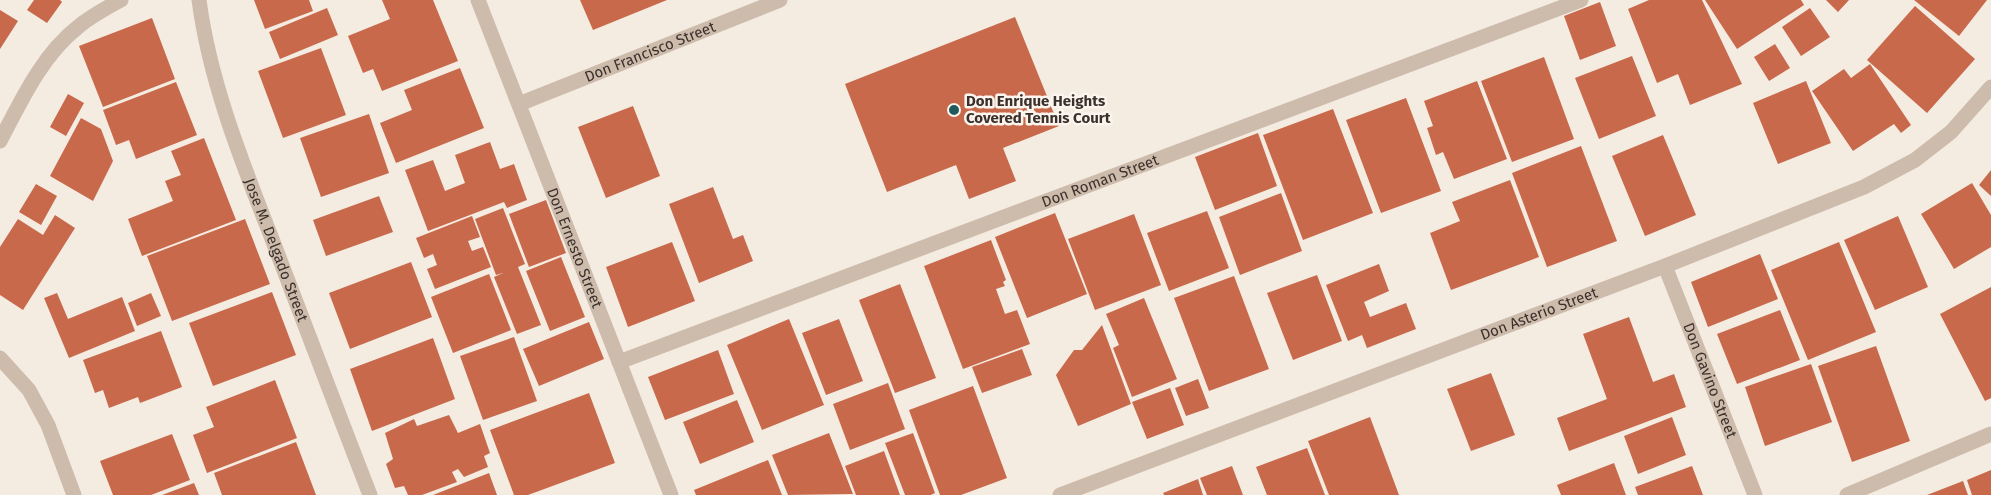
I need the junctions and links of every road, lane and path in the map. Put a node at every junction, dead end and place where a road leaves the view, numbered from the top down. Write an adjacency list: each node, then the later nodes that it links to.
1 (121, 0): 8 (street)
2 (199, 0): 14 (street, Jose M. Delgado Street)
3 (478, 0): 7 (street, Don Ernesto Street)
4 (780, 0): 7 (street, Don Francisco Street)
5 (1581, 0): 11 (street, Don Roman Street)
6 (1991, 87): 9 (street, Don Asterio Street)
7 (519, 104): 11 (street, Don Ernesto Street)
8 (1, 136)
9 (1665, 266): 16 (street, Don Asterio Street); 17 (street, Don Gavino Street)
10 (0, 358): 13 (street)
11 (619, 362): 15 (street, Don Ernesto Street)
12 (1991, 434): 18 (street)
13 (74, 495)
14 (370, 495)
15 (671, 495)
16 (1060, 495)
17 (1755, 495)
18 (1847, 495)

